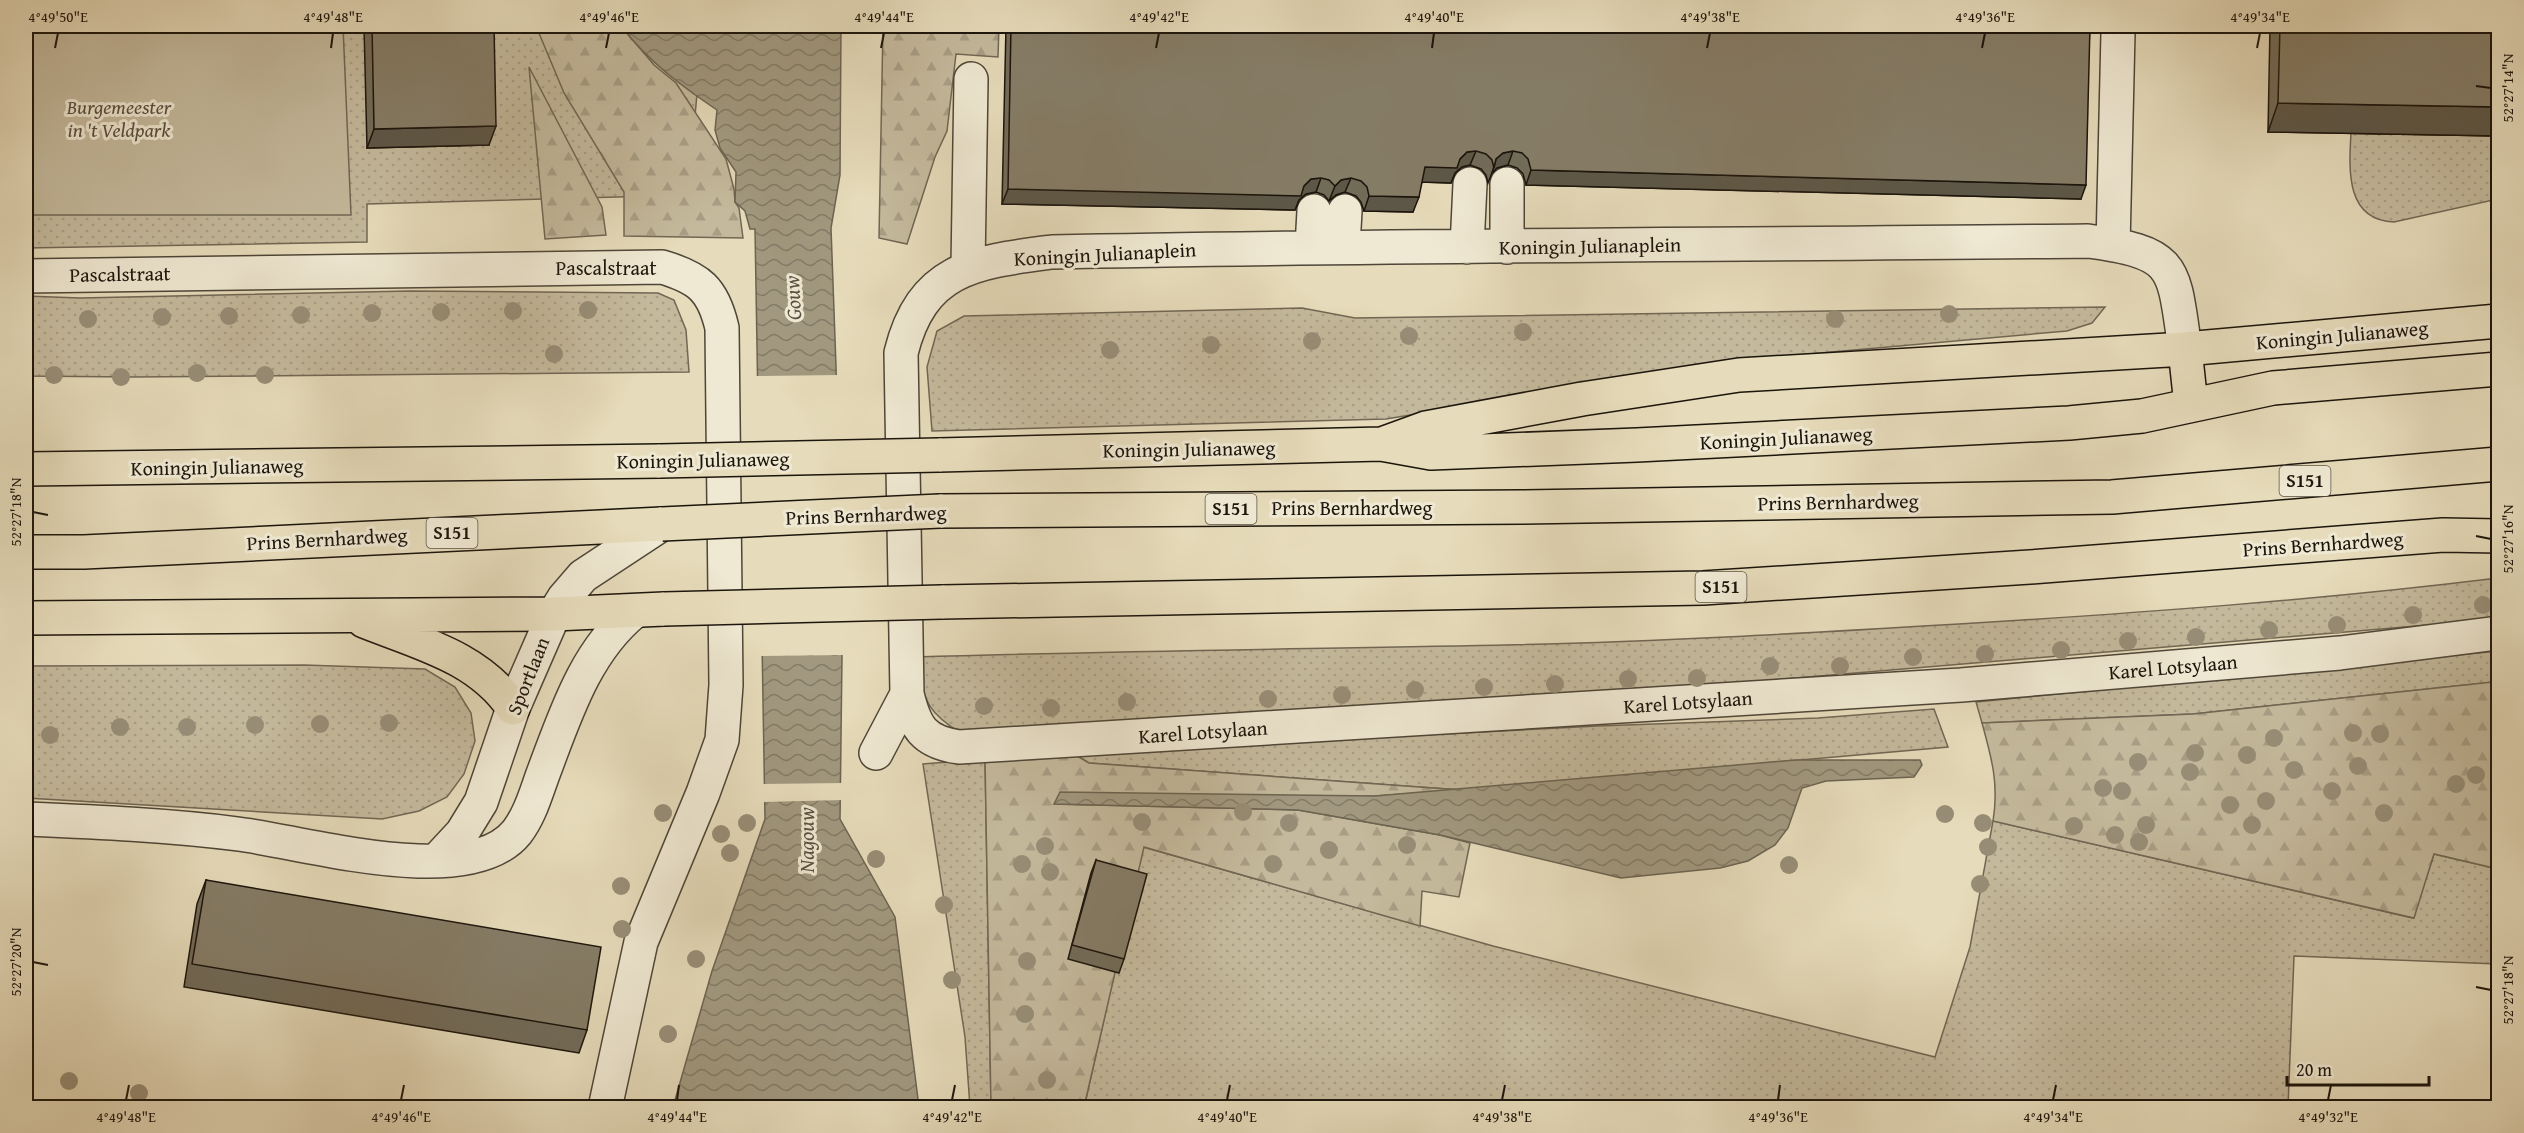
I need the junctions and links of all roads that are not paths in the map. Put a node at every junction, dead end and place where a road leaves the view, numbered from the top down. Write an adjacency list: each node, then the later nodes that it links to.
1 (2118, 33): 6 (street)
2 (971, 79): 10 (street)
3 (1470, 184): 8 (street)
4 (1507, 184): 9 (street)
5 (1329, 211): 7 (street)
6 (2113, 244): 9 (street, Koningin Julianaplein); 13 (street, Koningin Julianaplein)
7 (1328, 247): 8 (street, Koningin Julianaplein); 10 (street, Koningin Julianaplein)
8 (1467, 247): 9 (street, Koningin Julianaplein)
9 (1507, 248)
10 (968, 267): 27 (street, Koningin Julianaplein)
11 (26, 276): 32 (street, Pascalstraat)
12 (2499, 321): 13 (main road, Koningin Julianaweg)
13 (2186, 349): 15 (main road); 16 (main road, Koningin Julianaweg)
14 (2499, 369): 15 (main road, Koningin Julianaweg)
15 (2191, 405): 16 (main road, Koningin Julianaweg)
16 (1381, 444): 18 (main road, Koningin Julianaweg, bridge)
17 (2499, 464): 19 (main road, Prins Bernhardweg / S151, bridge)
18 (26, 469)
19 (662, 524): 21 (main road, Prins Bernhardweg / S151); 23 (street, Sportlaan)
20 (2499, 536): 22 (main road, Prins Bernhardweg / S151, bridge)
21 (26, 552)
22 (650, 610): 23 (main road, Prins Bernhardweg / S151); 31 (street)
23 (554, 614): 24 (main road, Prins Bernhardweg / S151); 28 (street, Sportlaan)
24 (349, 615): 25 (main road, Prins Bernhardweg / S151); 28 (main road)
25 (26, 618)
26 (2499, 633): 27 (street, Karel Lotsylaan)
27 (907, 694): 29 (street)
28 (513, 708): 31 (street, Sportlaan)
29 (876, 753)
30 (26, 819): 31 (street)
31 (436, 861)
32 (605, 1107)

